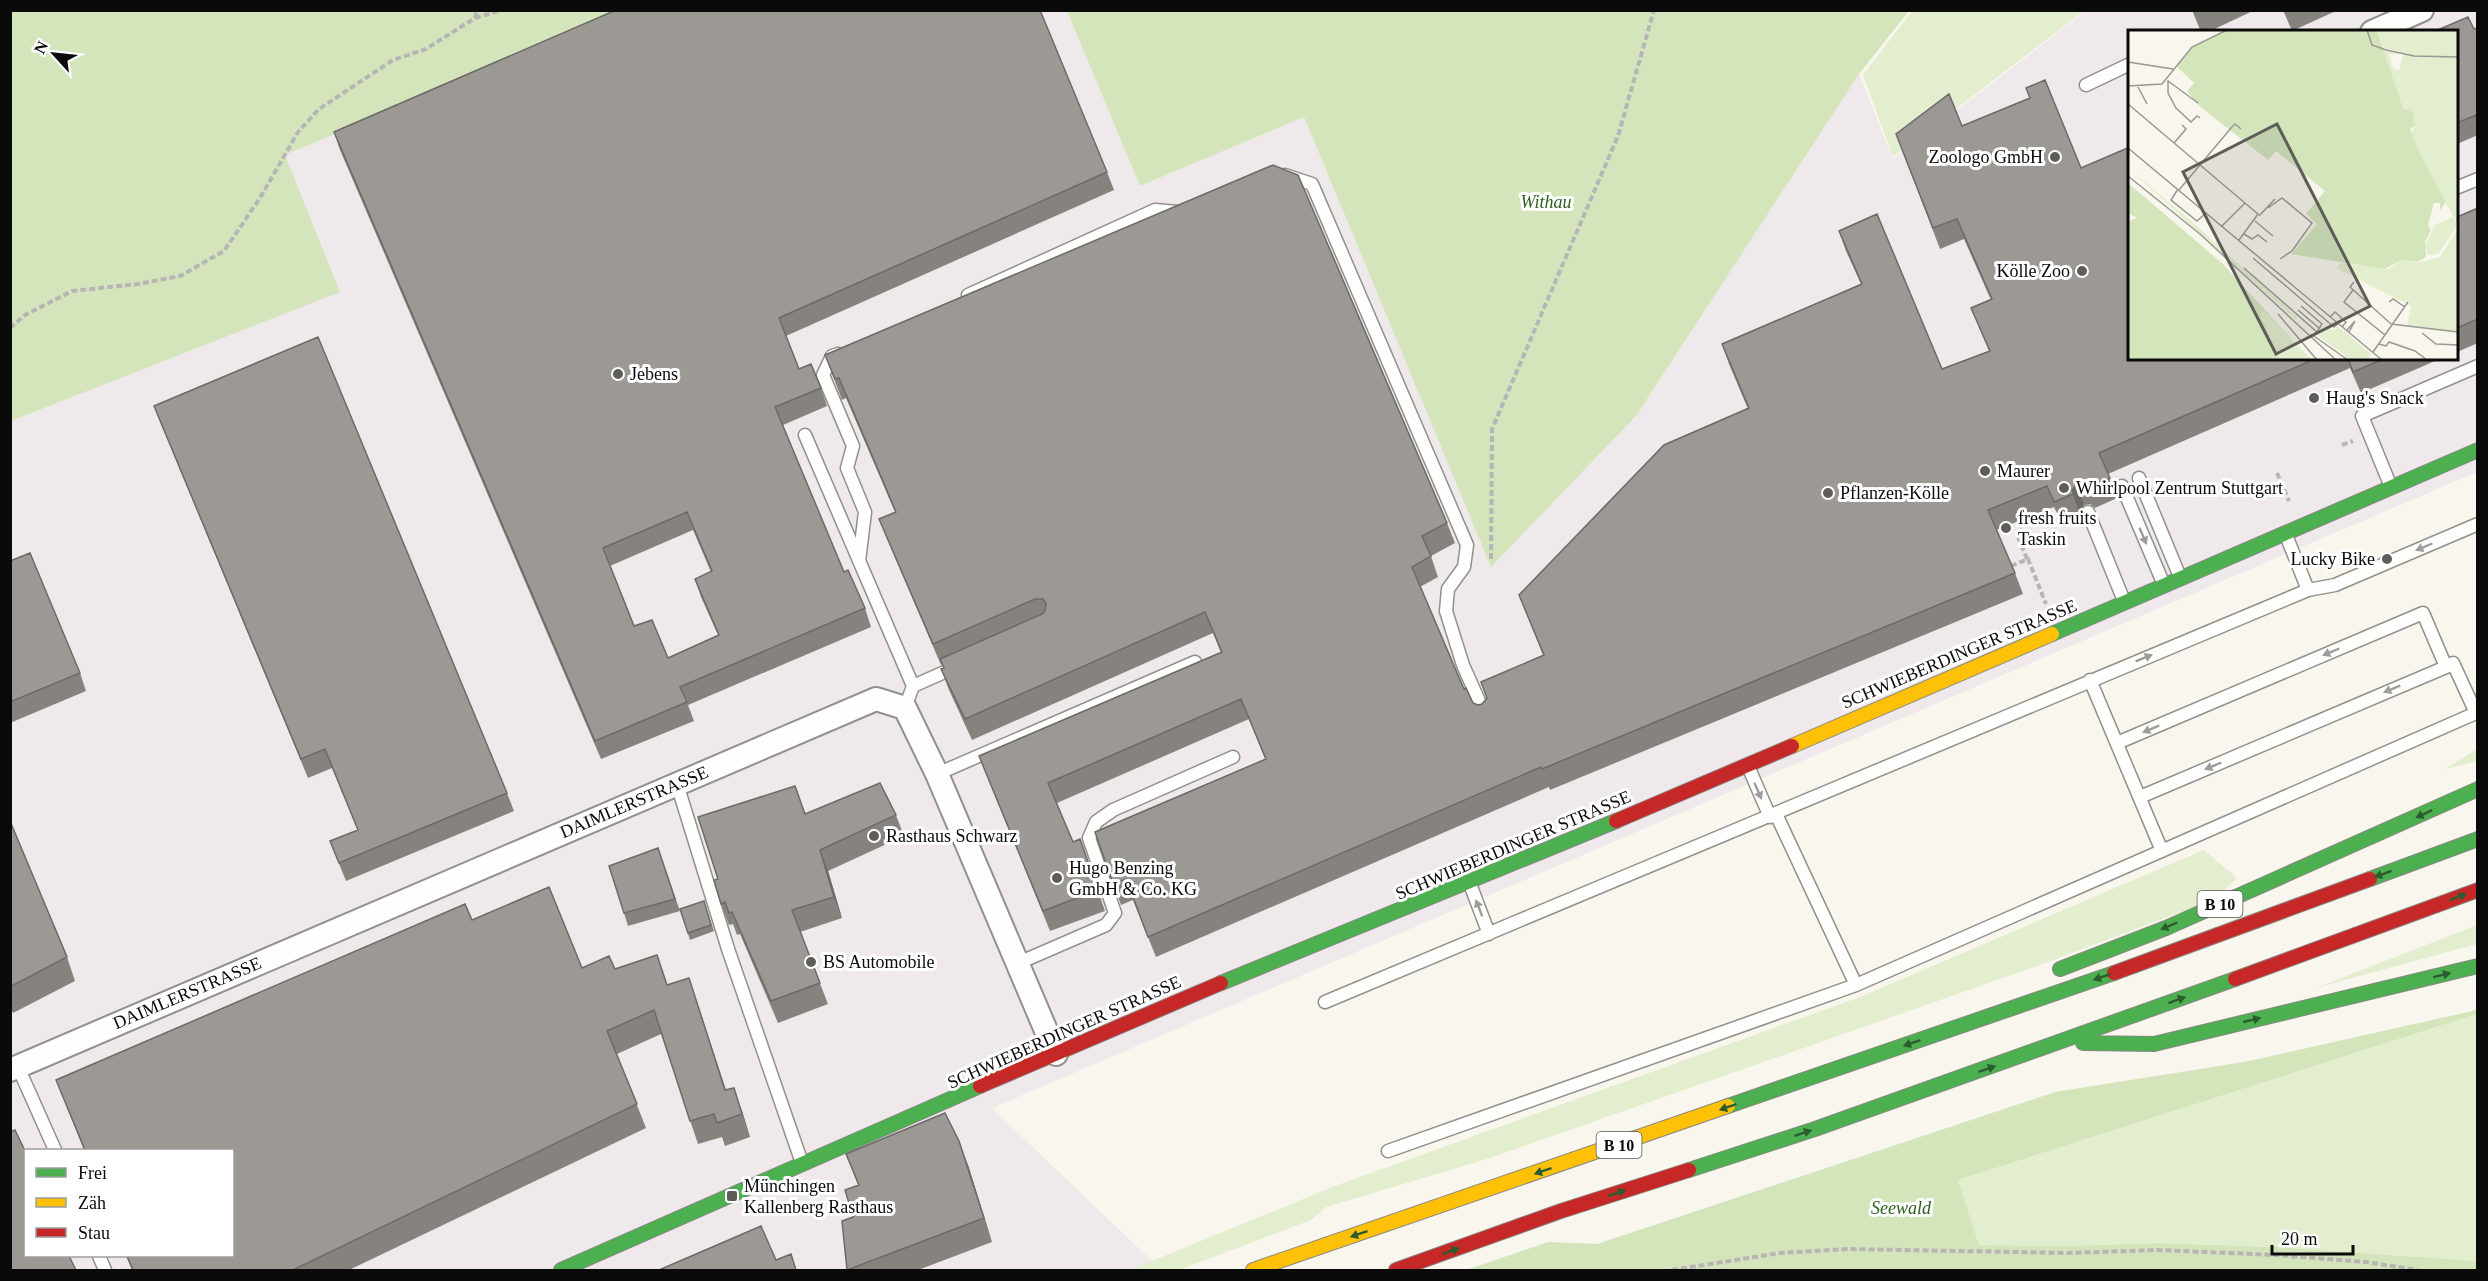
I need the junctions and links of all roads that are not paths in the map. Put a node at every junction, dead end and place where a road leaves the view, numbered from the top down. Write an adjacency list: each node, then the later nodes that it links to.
1 (2422, 10): 2 (street)
2 (2377, 30)
3 (2128, 64): 4 (lane)
4 (2086, 85)
5 (1273, 171): 31 (lane)
6 (2478, 179): 7 (lane)
7 (2458, 188)
8 (1186, 209): 9 (lane)
9 (951, 303)
10 (854, 346): 20 (lane)
11 (2478, 366): 16 (lane)
12 (805, 435): 20 (lane)
13 (2478, 450): 16 (main road, SCHWIEBERDINGER STRASSE)
14 (2139, 478): 21 (lane)
15 (2122, 486): 22 (lane, one-way to 22)
16 (2392, 487): 19 (main road, SCHWIEBERDINGER STRASSE)
17 (2088, 512): 24 (lane)
18 (2478, 524): 23 (lane, one-way to 23)
19 (2285, 533): 21 (main road, SCHWIEBERDINGER STRASSE); 23 (lane)
20 (859, 561): 29 (lane)
21 (2180, 578): 22 (main road, SCHWIEBERDINGER STRASSE)
22 (2164, 585): 24 (main road, SCHWIEBERDINGER STRASSE)
23 (2308, 590): 28 (lane, one-way to 23)
24 (2125, 602): 34 (main road, SCHWIEBERDINGER STRASSE)
25 (970, 661): 29 (lane)
26 (1195, 663): 35 (lane)
27 (2446, 667): 32 (lane, one-way to 32); 38 (lane, one-way to 38); 41 (lane)
28 (2090, 680): 32 (lane); 39 (lane)
29 (913, 686): 30 (lane)
30 (905, 708): 35 (street); 36 (street, DAIMLERSTRASSE)
31 (1486, 717)
32 (2117, 744): 38 (lane)
33 (1233, 757): 45 (lane)
34 (1747, 765): 39 (lane, one-way to 39); 42 (main road, SCHWIEBERDINGER STRASSE)
35 (938, 774): 45 (street)
36 (677, 784): 54 (street, DAIMLERSTRASSE); 57 (lane)
37 (2478, 789): 47 (main road, B 10, one-way to 47)
38 (2140, 797): 41 (lane)
39 (1773, 815): 44 (lane); 48 (lane)
40 (2478, 839): 51 (main road, B 10, one-way to 51)
41 (2162, 851): 48 (lane)
42 (1469, 883): 44 (lane, one-way to 42); 53 (main road, SCHWIEBERDINGER STRASSE)
43 (2478, 890): 52 (main road, B 10, one-way to 43)
44 (1489, 934): 50 (lane)
45 (1016, 964): 53 (street)
46 (2478, 966): 52 (main road, B 10, one-way to 46)
47 (2048, 973)
48 (1856, 985): 56 (lane)
49 (2011, 995): 51 (main road, B 10)
50 (1325, 1002)
51 (1967, 1024): 60 (main road, B 10, one-way to 60)
52 (2063, 1042): 61 (main road, B 10, one-way to 52)
53 (1056, 1054): 57 (main road, SCHWIEBERDINGER STRASSE)
54 (13, 1062): 55 (lane)
55 (55, 1149)
56 (1389, 1151)
57 (802, 1164): 58 (main road, SCHWIEBERDINGER STRASSE)
58 (583, 1266): 59 (main road, SCHWIEBERDINGER STRASSE)
59 (561, 1270)
60 (1252, 1270)
61 (1396, 1270)

